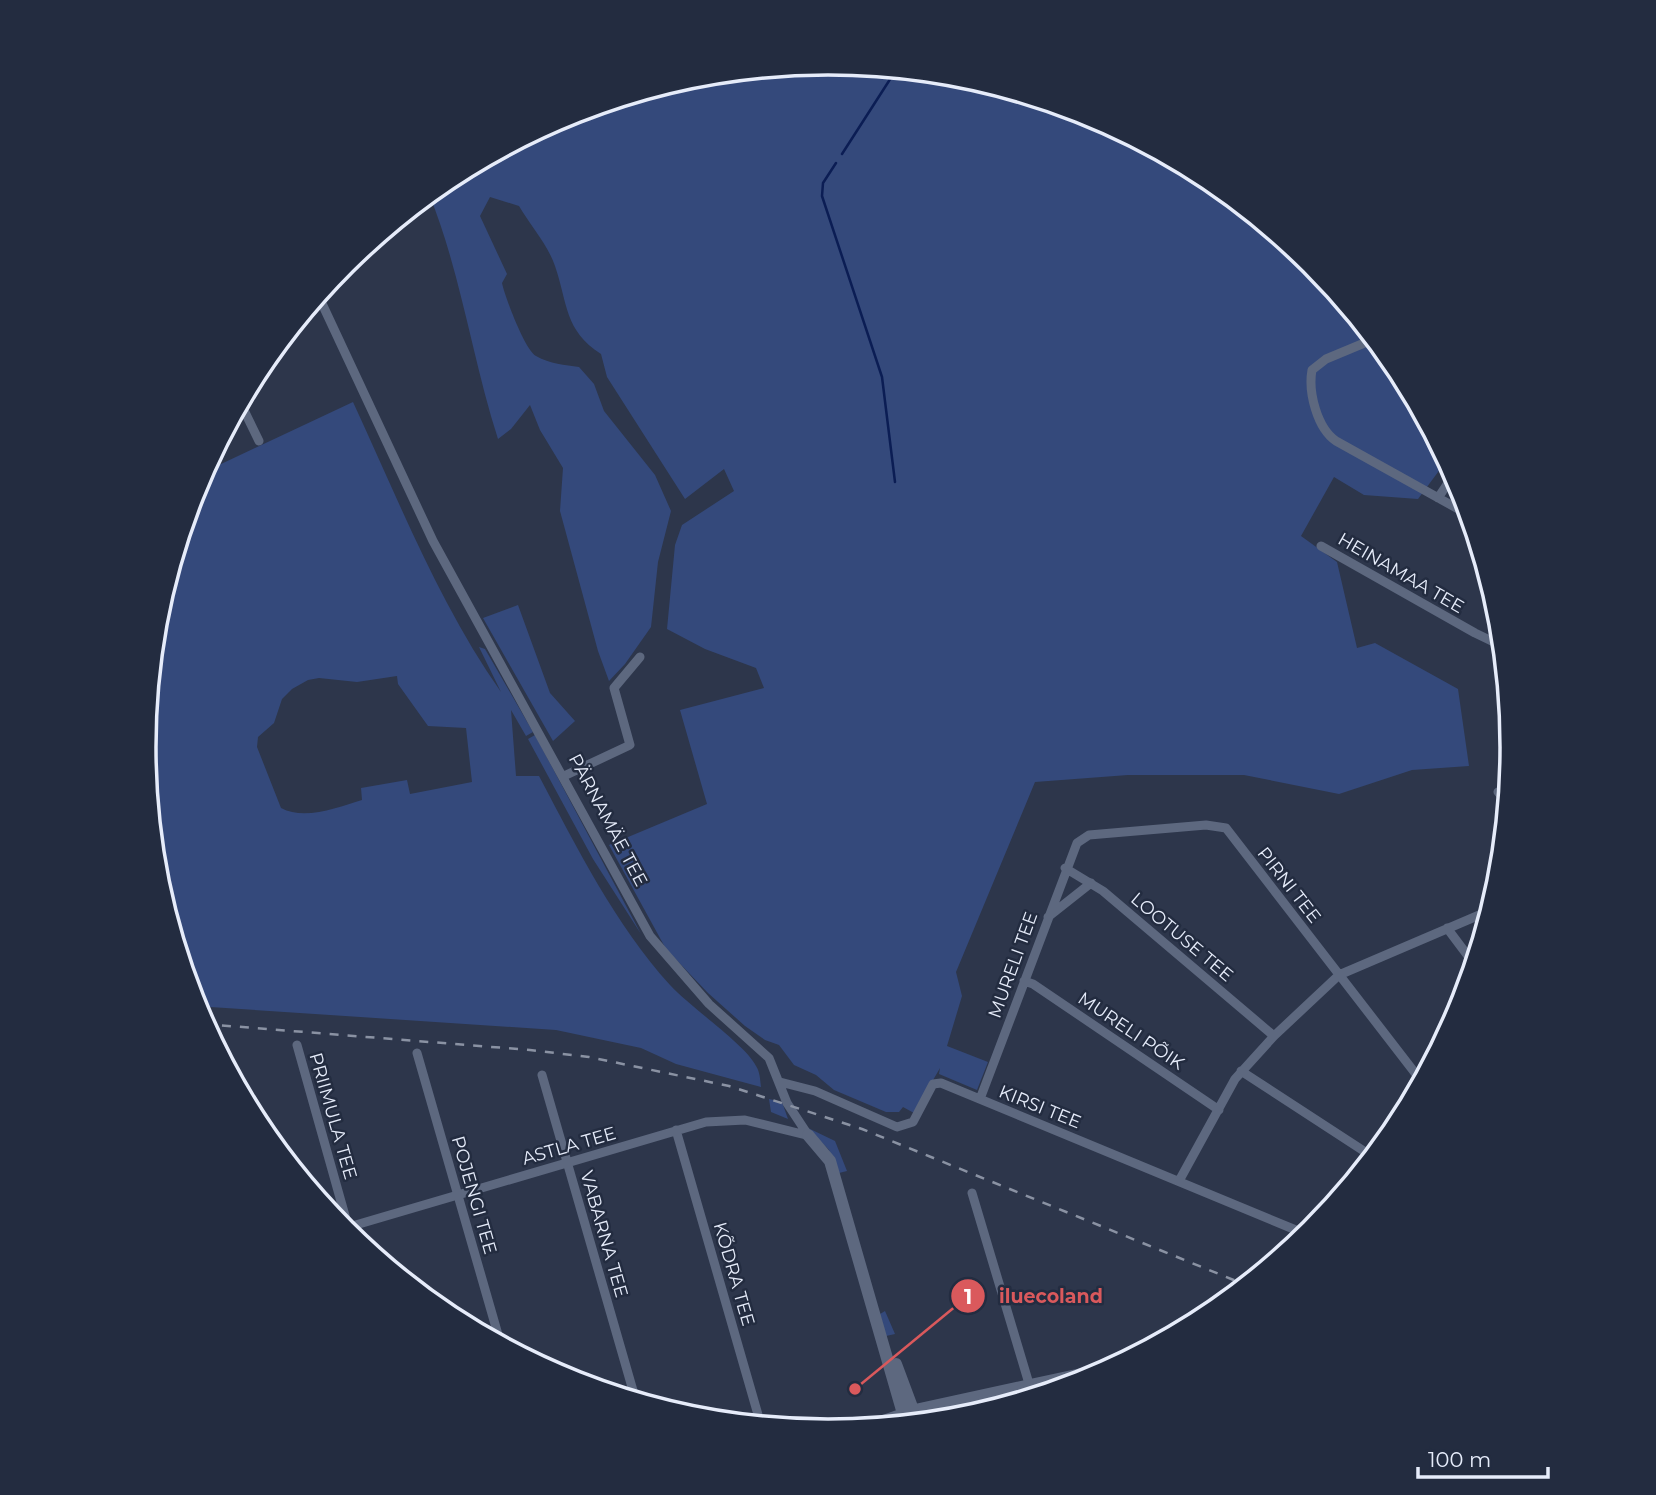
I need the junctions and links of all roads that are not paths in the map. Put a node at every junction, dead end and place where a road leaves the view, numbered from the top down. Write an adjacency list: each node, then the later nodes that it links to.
1 (322, 305): 11 (street, PÄRNAMÄE TEE)
2 (1365, 343): 6 (street)
3 (245, 413): 4 (street)
4 (259, 441)
5 (1447, 485): 6 (street)
6 (1438, 498): 7 (street)
7 (1456, 508)
8 (1321, 546): 9 (street, HEINAMAA TEE)
9 (1490, 634)
10 (640, 657): 11 (street)
11 (564, 776): 27 (street, PÄRNAMÄE TEE)
12 (1077, 843): 13 (street, MURELI TEE); 19 (street, PIRNI TEE)
13 (1065, 868): 14 (street, LOOTUSE TEE); 16 (street, MURELI TEE)
14 (1091, 883): 16 (street); 21 (street, LOOTUSE TEE)
15 (1479, 914): 17 (street)
16 (1047, 918): 20 (street, MURELI TEE)
17 (1447, 928): 18 (street); 19 (street)
18 (1467, 955)
19 (1339, 975): 21 (street); 25 (street, PIRNI TEE)
20 (1024, 981): 28 (street, MURELI TEE); 29 (street, MURELI PÕIK)
21 (1274, 1036): 24 (street)
22 (297, 1045): 37 (street, PRIIMULA TEE)
23 (417, 1053): 36 (street, POJENGI TEE)
24 (1241, 1071): 29 (street); 32 (street)
25 (1416, 1074)
26 (542, 1075): 33 (street, VABARNA TEE)
27 (780, 1082): 28 (street, KIRSI TEE); 31 (street, PÄRNAMÄE TEE)
28 (980, 1099): 34 (street, KIRSI TEE)
29 (1219, 1110): 34 (street)
30 (677, 1130): 31 (street, ASTLA TEE); 33 (street, ASTLA TEE); 44 (street, KÕDRA TEE)
31 (808, 1135): 43 (main road, PÄRNAMÄE TEE)
32 (1365, 1152)
33 (567, 1163): 36 (street, ASTLA TEE); 42 (street, VABARNA TEE)
34 (1179, 1181): 39 (street, KIRSI TEE)
35 (972, 1193): 41 (street)
36 (457, 1195): 38 (street, ASTLA TEE); 40 (street, POJENGI TEE)
37 (342, 1211)
38 (358, 1227)
39 (1296, 1230)
40 (496, 1332)
41 (1030, 1388)
42 (633, 1390)
43 (910, 1415)
44 (758, 1416)

